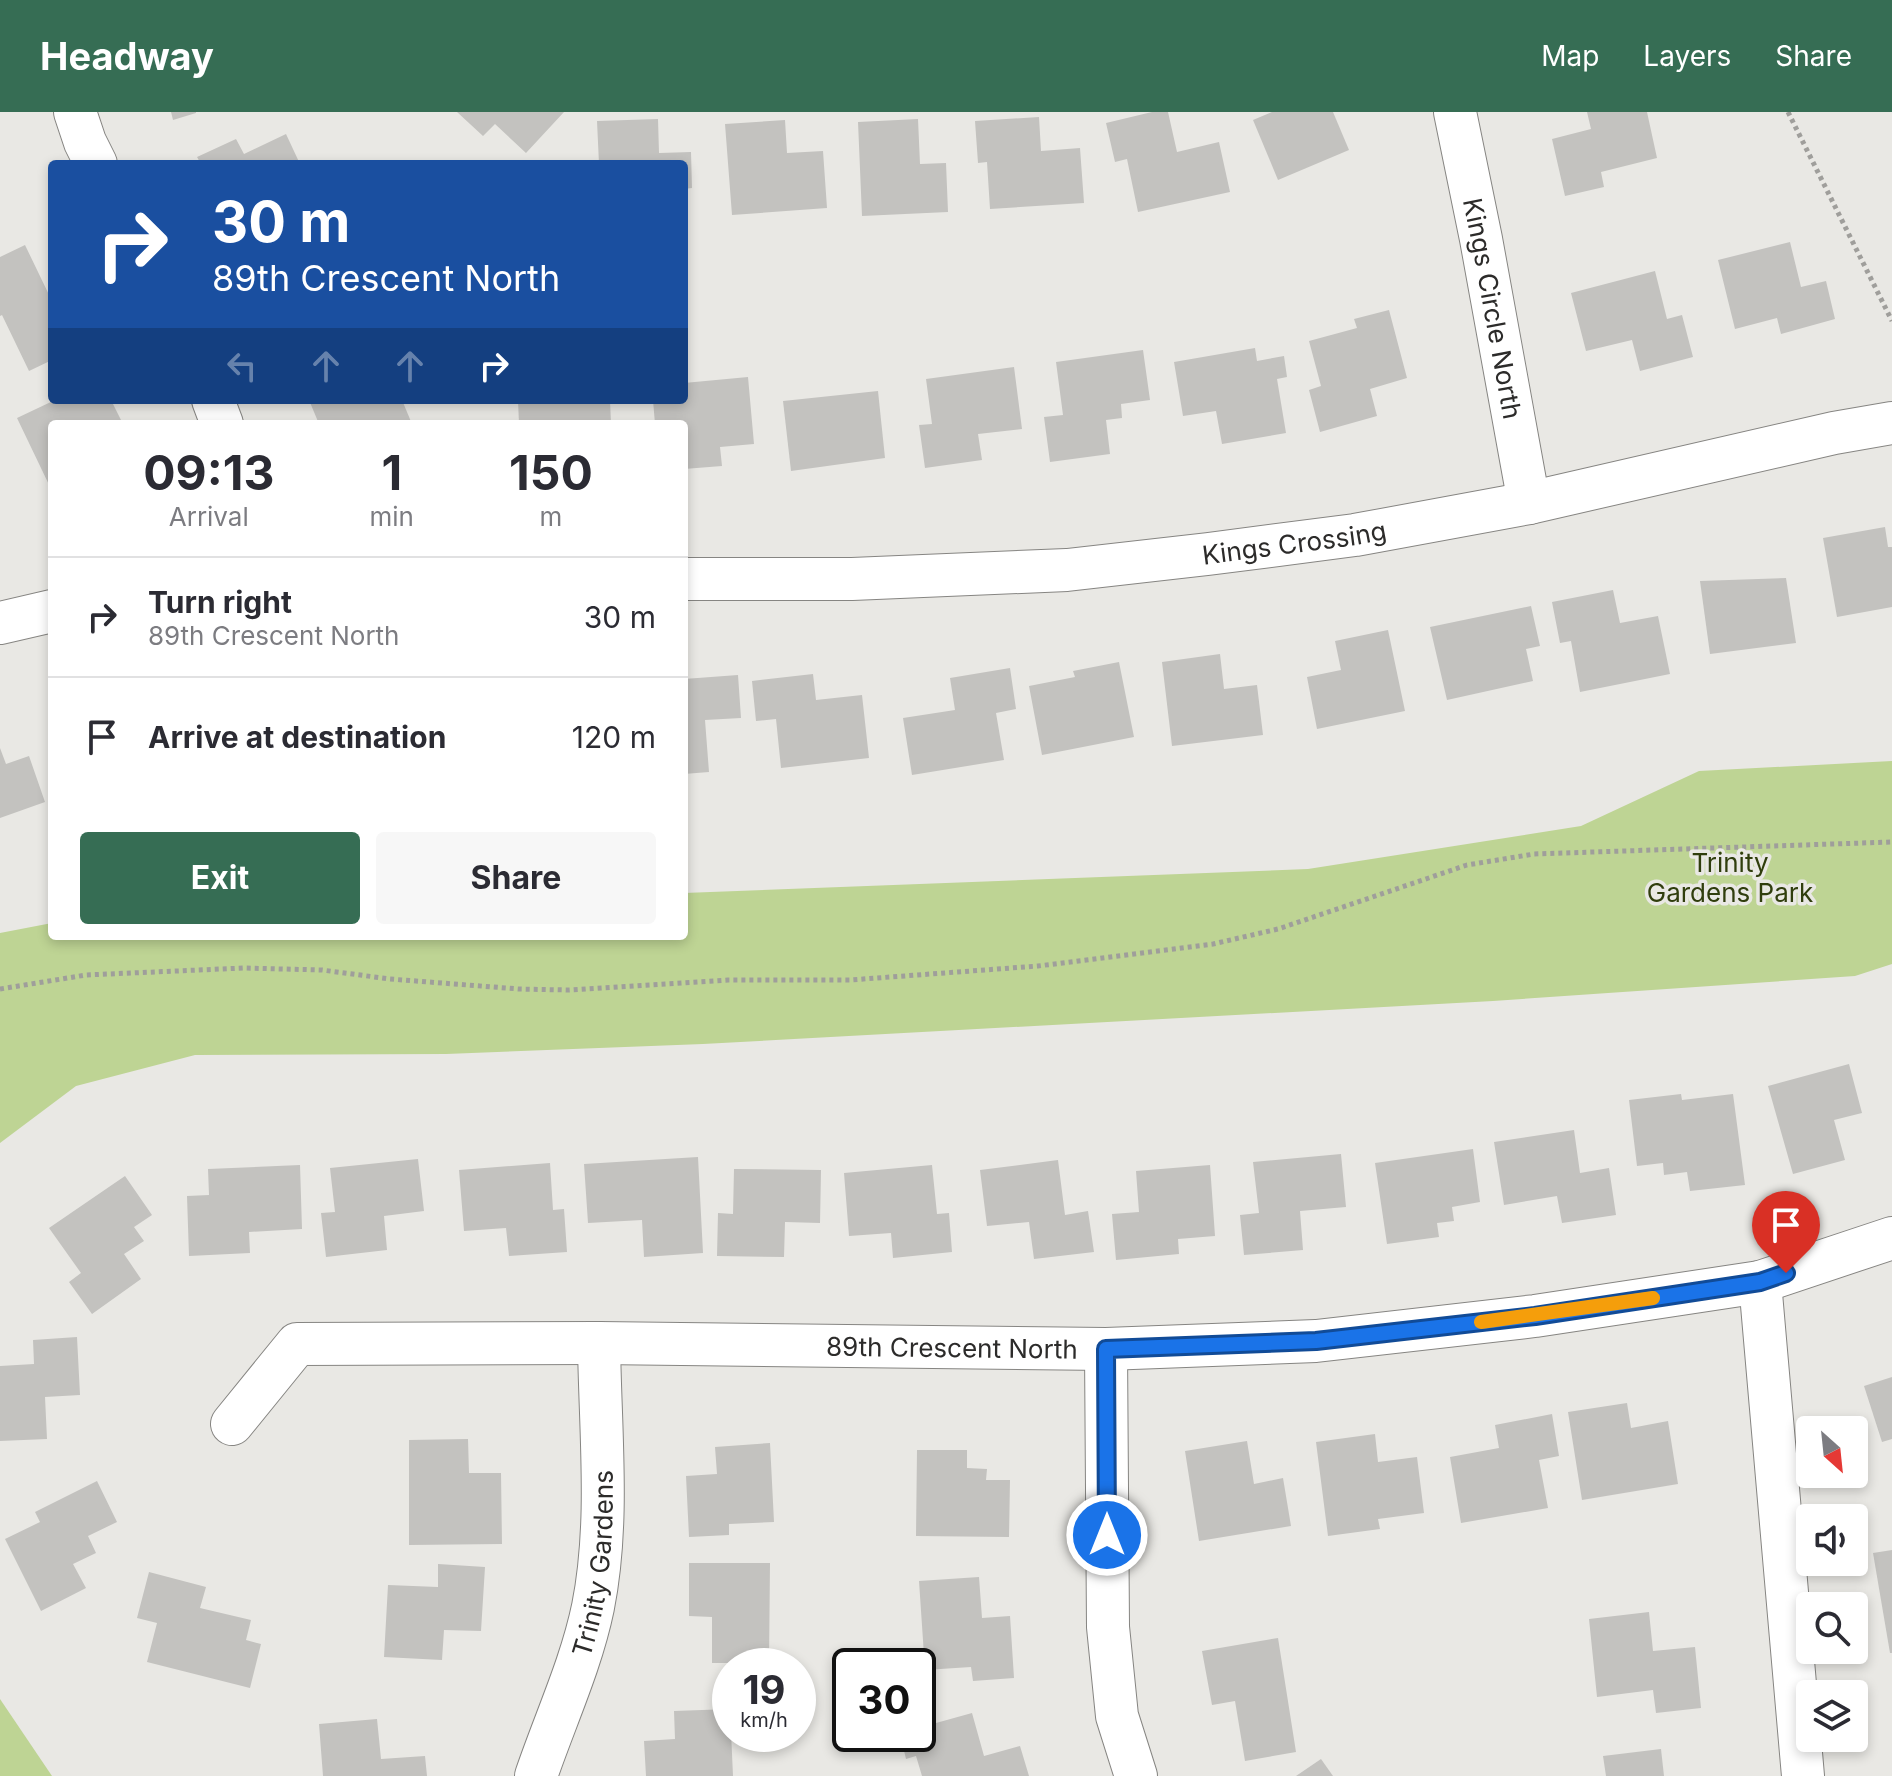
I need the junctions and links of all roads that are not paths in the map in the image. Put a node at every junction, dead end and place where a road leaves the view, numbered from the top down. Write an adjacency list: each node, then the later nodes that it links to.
1 (75, 112): 3 (street)
2 (1455, 112): 5 (street, Kings Circle North)
3 (94, 160)
4 (1892, 423): 5 (street, Kings Crossing)
5 (1529, 503): 6 (street, Kings Crossing)
6 (688, 579)
7 (48, 612): 8 (street)
8 (0, 623)
9 (1892, 1238): 10 (street, 89th Crescent North)
10 (1760, 1282): 12 (street, 89th Crescent North); 16 (street)
11 (599, 1343): 12 (street, 89th Crescent North); 13 (street, 89th Crescent North); 14 (street, Trinity Gardens)
12 (1106, 1349): 15 (street)
13 (232, 1424)
14 (536, 1776)
15 (1136, 1776)
16 (1803, 1776)

